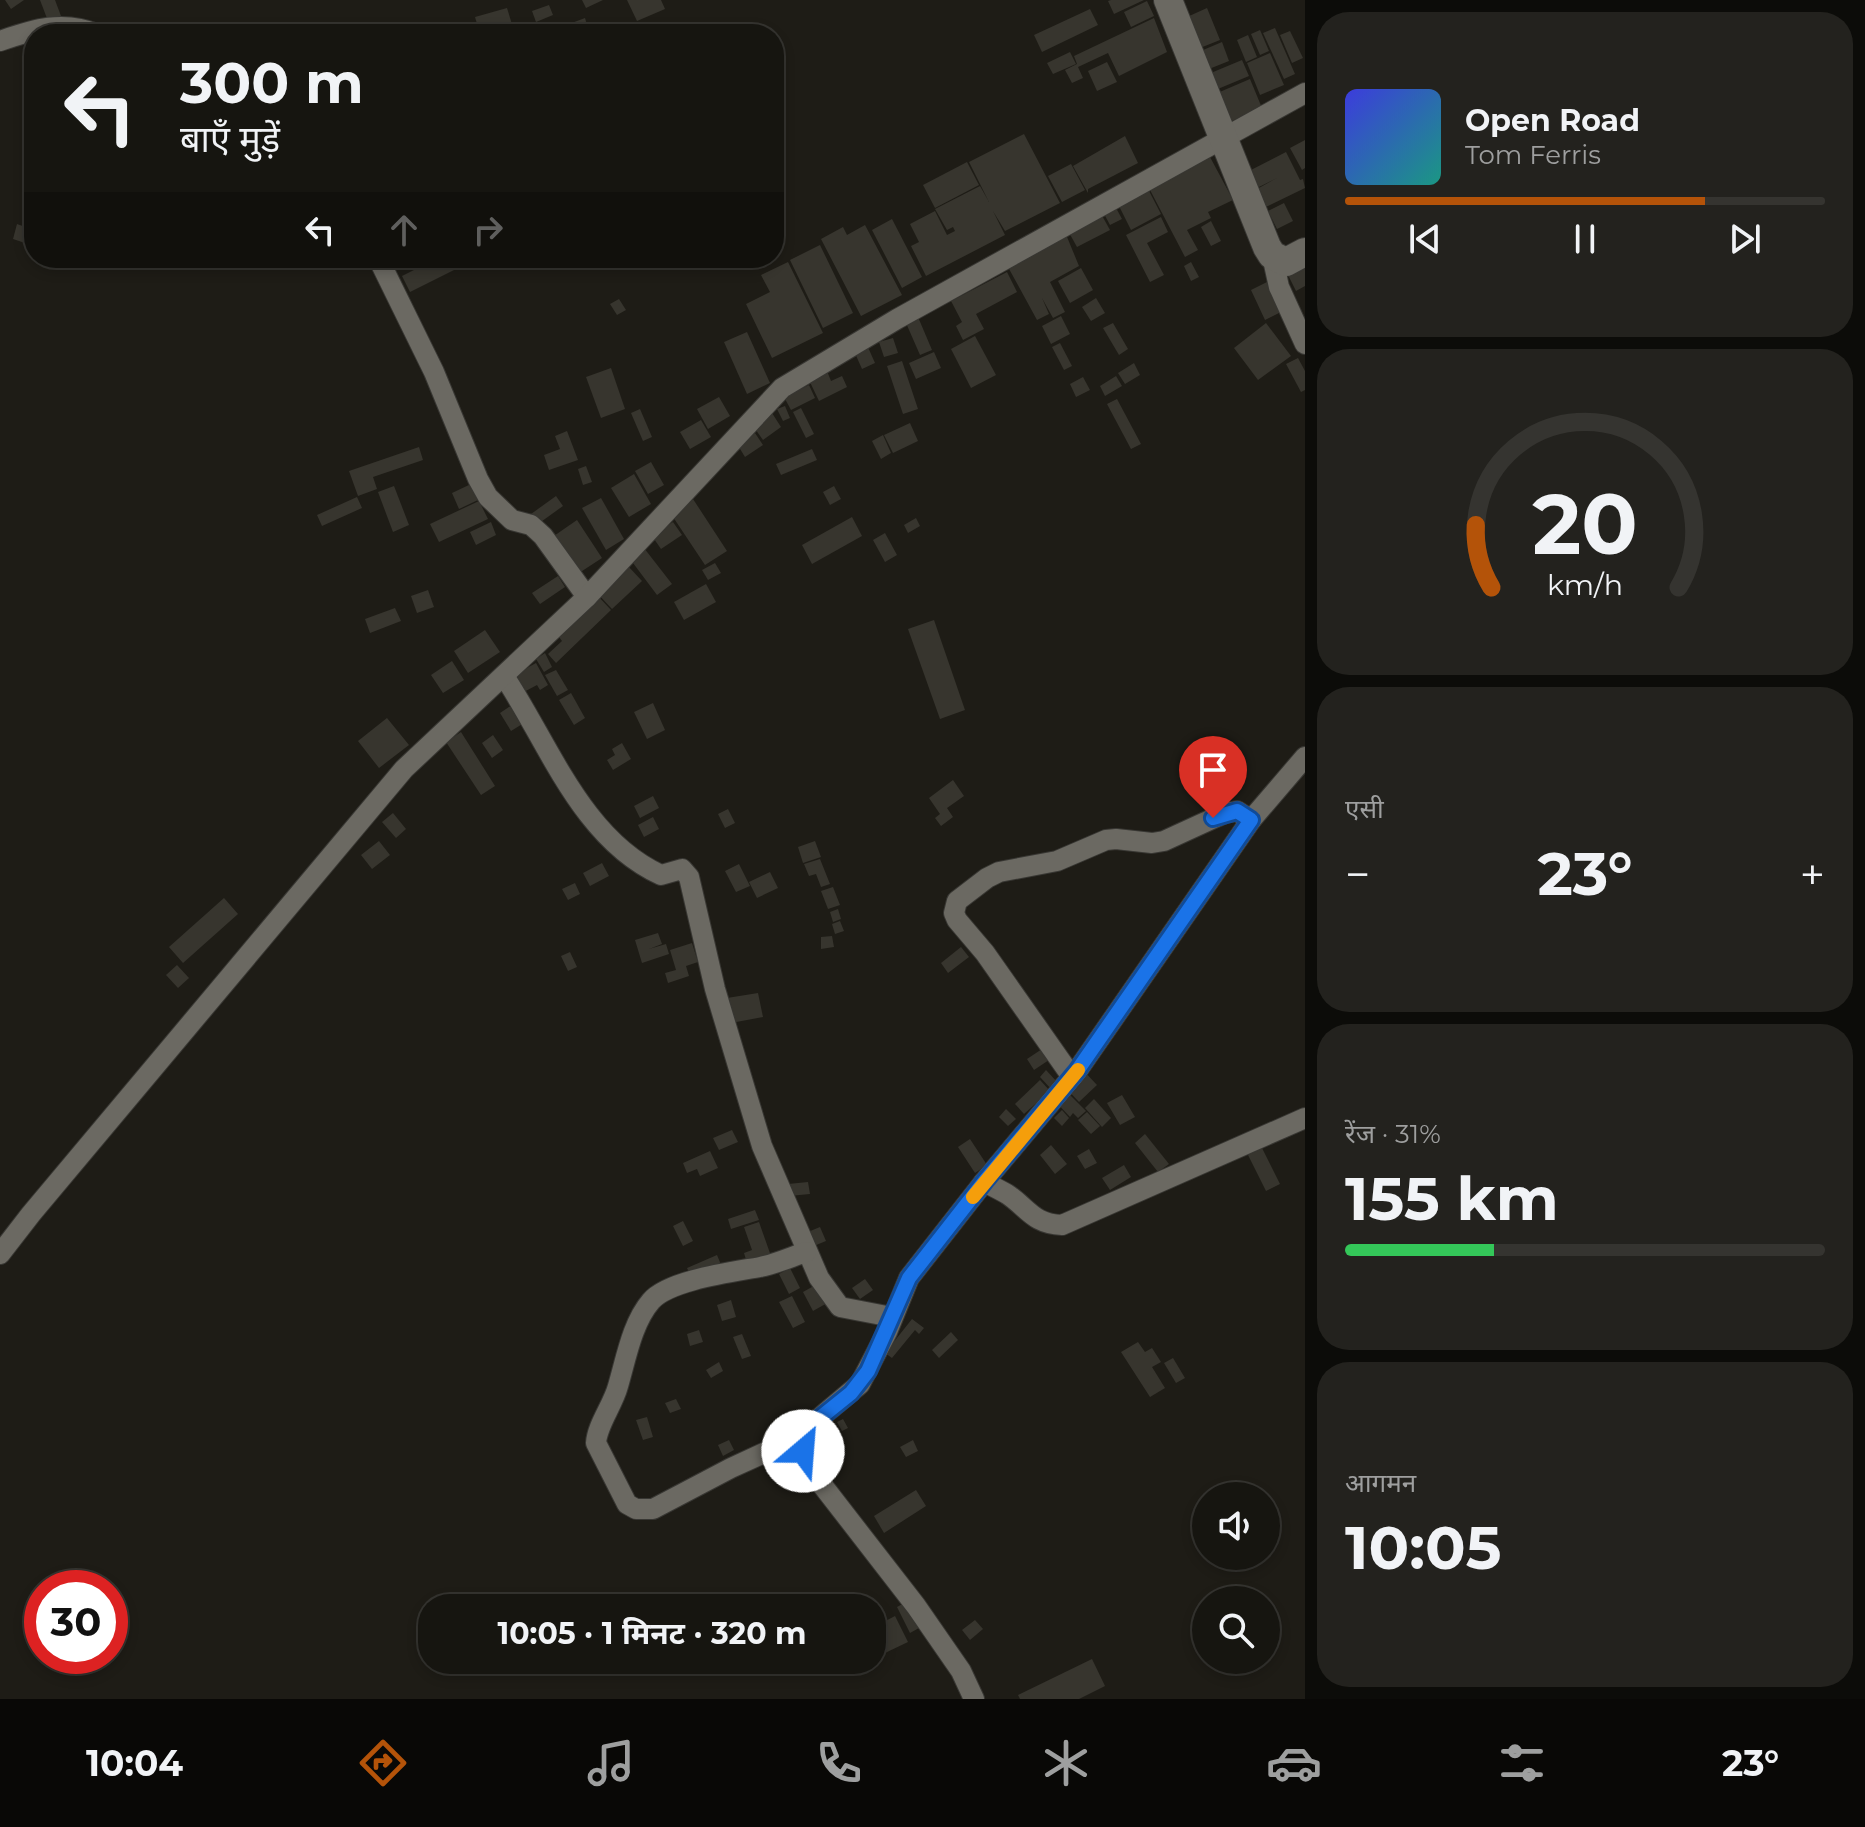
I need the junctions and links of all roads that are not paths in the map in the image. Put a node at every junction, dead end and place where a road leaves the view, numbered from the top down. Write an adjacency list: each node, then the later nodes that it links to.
1 (1168, 0): 5 (main road)
2 (24, 33): 3 (street)
3 (0, 41)
4 (1305, 93): 5 (street)
5 (1223, 137): 7 (main road); 10 (street)
6 (1305, 252): 7 (main road)
7 (1272, 255): 9 (street)
8 (383, 268): 10 (street)
9 (1305, 344)
10 (587, 597): 11 (street)
11 (504, 676): 17 (street); 18 (street)
12 (1305, 757): 13 (street)
13 (1251, 820): 14 (street); 14 (street)
14 (1072, 1077): 16 (street)
15 (1305, 1119): 16 (street)
16 (984, 1182): 19 (street)
17 (3, 1250)
18 (806, 1252): 19 (street); 20 (street)
19 (892, 1317): 20 (street)
20 (803, 1435): 21 (street)
21 (974, 1699)

